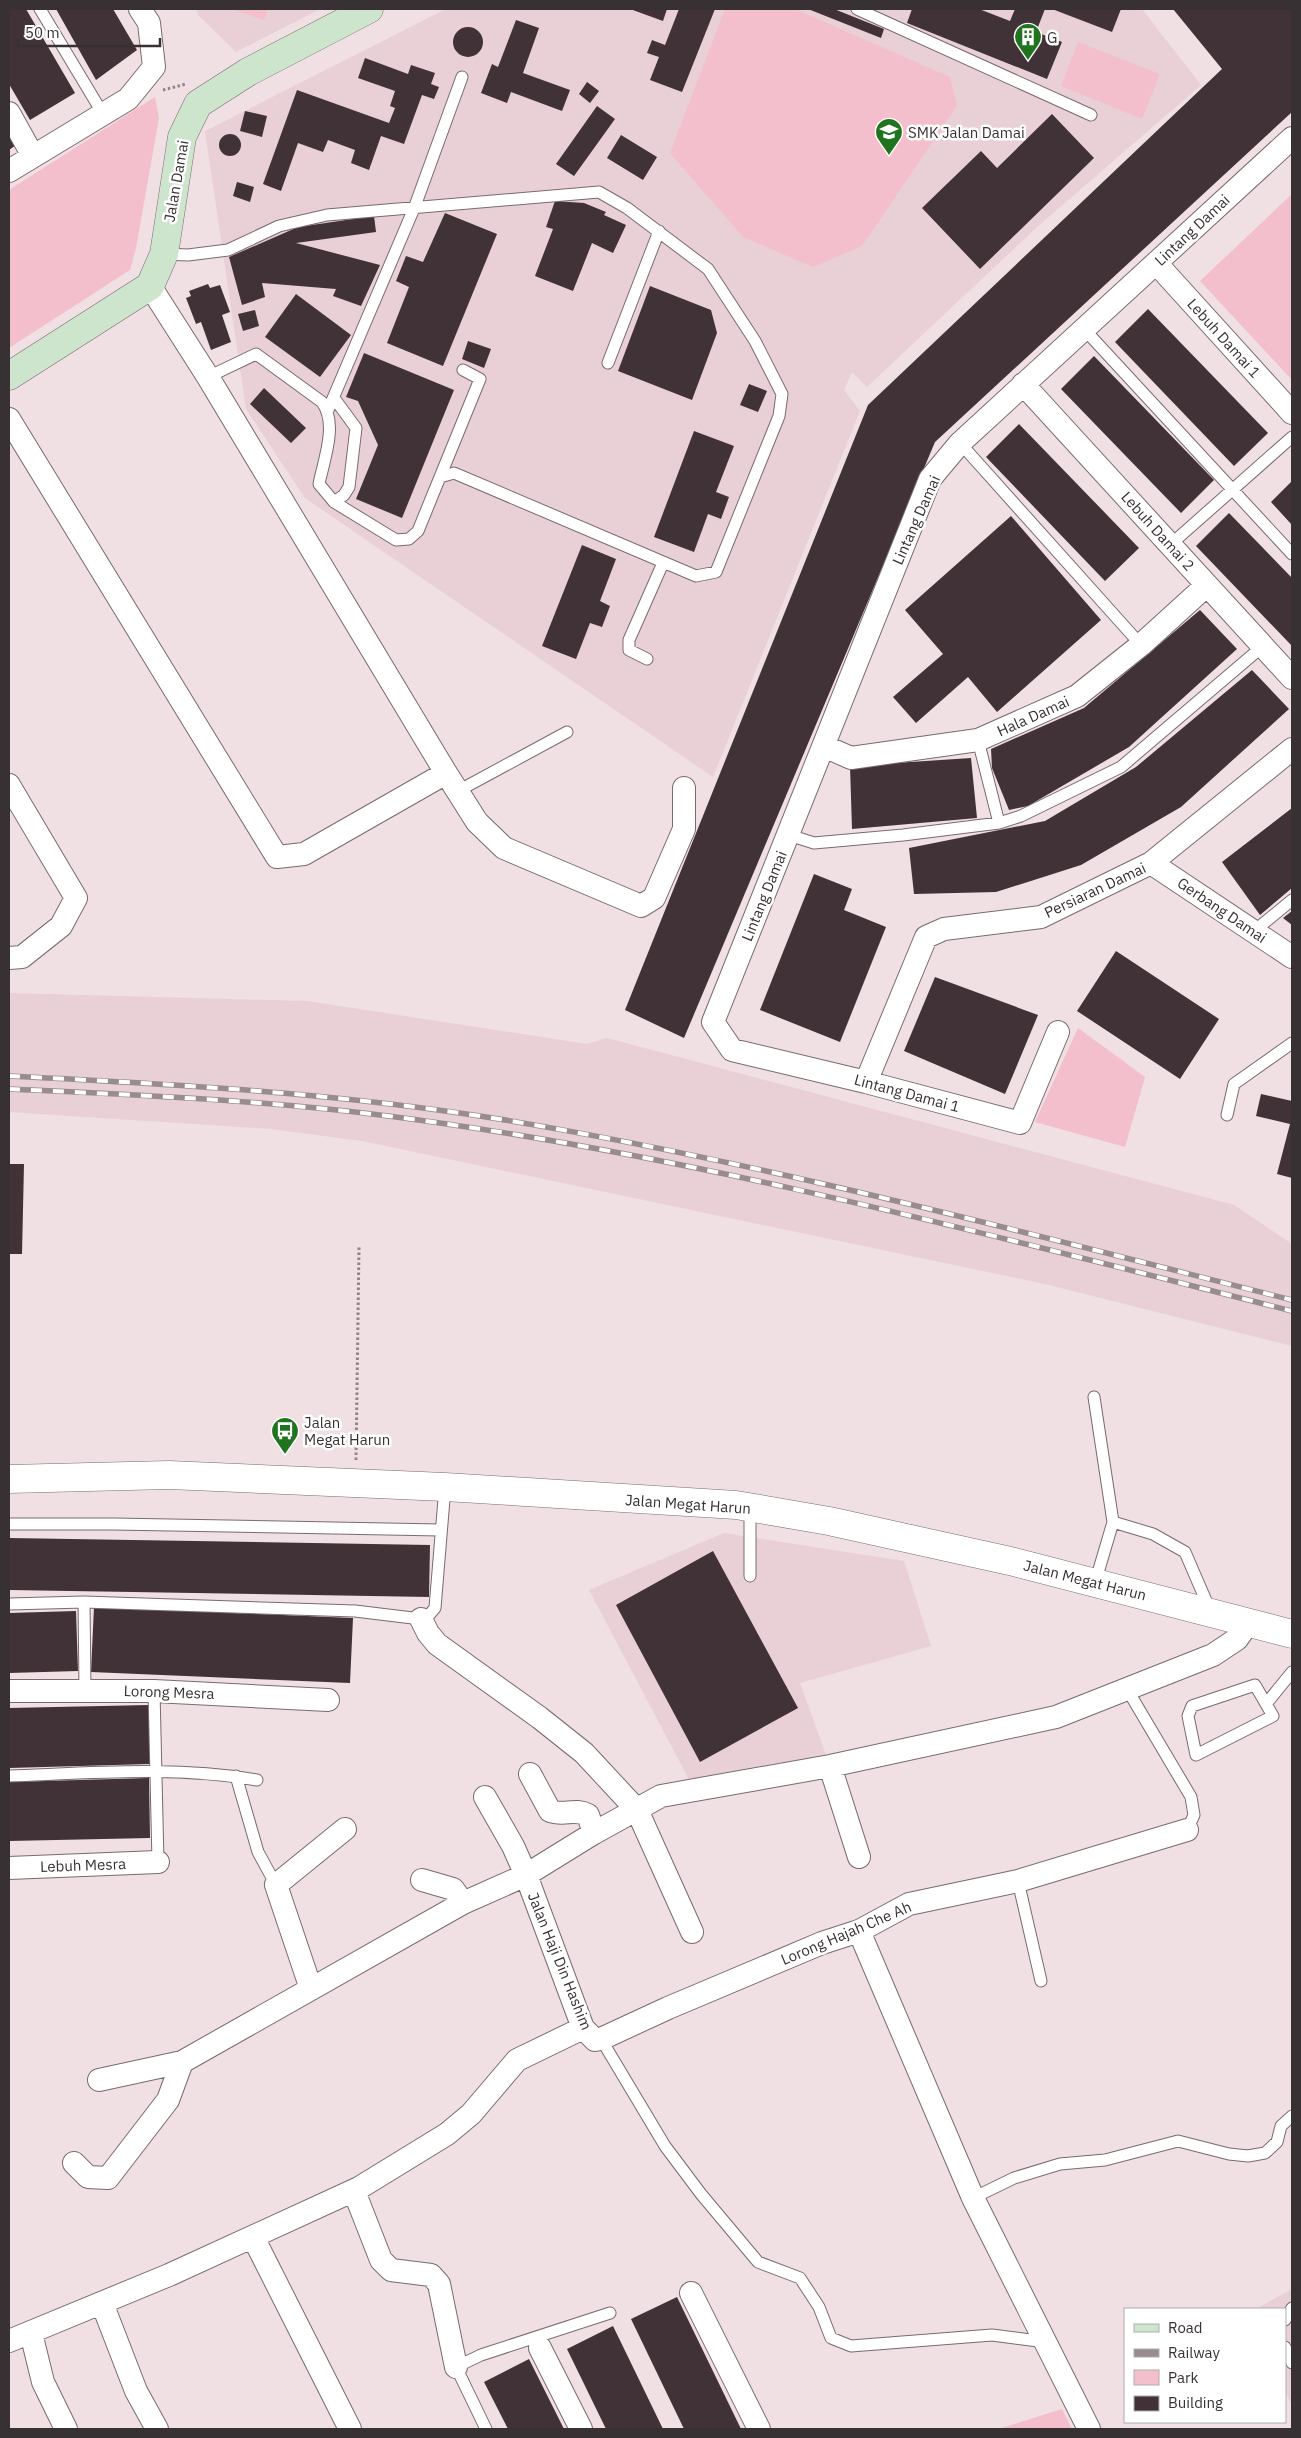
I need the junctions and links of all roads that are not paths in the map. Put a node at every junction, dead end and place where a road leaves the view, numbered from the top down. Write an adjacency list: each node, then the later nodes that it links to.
1 (40, 9): 7 (lane)
2 (140, 9): 7 (street)
3 (368, 9): 14 (main road, Jalan Damai)
4 (857, 9): 8 (lane)
5 (462, 77): 12 (lane)
6 (9, 113): 10 (street)
7 (103, 114): 10 (street)
8 (1091, 115)
9 (1292, 138): 15 (street, Lintang Damai)
10 (33, 156): 11 (street)
11 (9, 171)
12 (415, 206): 13 (lane); 14 (lane); 23 (lane)
13 (659, 231): 18 (lane); 34 (lane)
14 (164, 254): 16 (main road, Jalan Damai)
15 (1156, 263): 17 (street, Lintang Damai); 25 (street, Lebuh Damai 1)
16 (150, 286): 20 (main road); 21 (street)
17 (1084, 329): 22 (street, Lintang Damai); 30 (lane)
18 (608, 363)
19 (463, 370): 29 (lane)
20 (9, 376)
21 (208, 377): 24 (lane); 44 (street)
22 (1024, 384): 28 (street, Lintang Damai); 32 (street, Lebuh Damai 2)
23 (334, 398): 24 (lane); 31 (lane)
24 (328, 410): 31 (lane)
25 (1292, 413)
26 (9, 419): 44 (street)
27 (1292, 437): 30 (lane)
28 (960, 443): 36 (lane); 42 (street, Lintang Damai)
29 (440, 477): 31 (lane); 34 (lane)
30 (1233, 490): 32 (lane); 33 (lane)
31 (334, 502)
32 (1170, 545): 35 (street, Lebuh Damai 2)
33 (1292, 554)
34 (664, 562): 38 (lane)
35 (1207, 585): 36 (street, Hala Damai); 37 (street, Lebuh Damai 2)
36 (1141, 644): 41 (street, Hala Damai)
37 (1263, 646): 39 (street, Lebuh Damai 2); 47 (lane)
38 (647, 659)
39 (1292, 678)
40 (568, 732): 44 (lane)
41 (978, 740): 42 (street, Hala Damai); 47 (lane)
42 (824, 746): 48 (street, Lintang Damai)
43 (1292, 749): 49 (street, Persiaran Damai)
44 (452, 782): 46 (street)
45 (9, 785): 53 (street)
46 (684, 788)
47 (999, 823): 48 (lane)
48 (789, 835): 54 (street, Lintang Damai)
49 (1151, 864): 51 (street, Gerbang Damai); 57 (street, Persiaran Damai)
50 (1292, 900): 51 (lane)
51 (1253, 932): 52 (street, Gerbang Damai)
52 (1292, 957)
53 (9, 958)
54 (713, 1022): 57 (street, Lintang Damai 1)
55 (1058, 1032): 57 (street, Lintang Damai 1)
56 (1292, 1043): 58 (lane)
57 (866, 1082)
58 (1226, 1115)
59 (1094, 1397): 63 (lane)
60 (9, 1479): 61 (street, Jalan Megat Harun)
61 (445, 1487): 62 (street, Jalan Megat Harun); 65 (lane)
62 (750, 1508): 66 (lane); 67 (street, Jalan Megat Harun)
63 (1113, 1522): 67 (lane); 70 (lane)
64 (9, 1524): 65 (lane)
65 (440, 1530): 71 (lane)
66 (750, 1576)
67 (1095, 1582): 70 (street, Jalan Megat Harun)
68 (84, 1602): 69 (lane); 71 (lane); 76 (lane)
69 (9, 1604)
70 (1210, 1612): 72 (street, Jalan Megat Harun)
71 (421, 1619): 89 (street)
72 (1249, 1622): 73 (street, Jalan Megat Harun); 77 (street)
73 (1292, 1634)
74 (1292, 1672): 75 (lane)
75 (1288, 1684): 81 (lane)
76 (85, 1689): 78 (street, Lorong Mesra); 79 (street, Lorong Mesra)
77 (1127, 1689): 82 (street); 91 (lane)
78 (9, 1691)
79 (154, 1691): 80 (street, Lorong Mesra); 83 (lane)
80 (328, 1700)
81 (1266, 1704): 81 (lane)
82 (830, 1766): 89 (street); 93 (street)
83 (156, 1771): 85 (lane); 86 (lane); 94 (lane)
84 (530, 1774): 92 (street)
85 (9, 1776)
86 (236, 1776): 87 (lane); 99 (lane)
87 (257, 1780)
88 (485, 1797): 96 (street, Jalan Haji Din Hashim)
89 (637, 1810): 92 (street); 102 (street)
90 (345, 1829): 99 (street)
91 (1187, 1830): 98 (street, Lorong Hajah Che Ah)
92 (594, 1833): 96 (street)
93 (859, 1858)
94 (158, 1862): 95 (street, Lebuh Mesra)
95 (9, 1868)
96 (526, 1875): 100 (street); 105 (street, Jalan Haji Din Hashim)
97 (422, 1880): 100 (street)
98 (1018, 1881): 101 (street, Lorong Hajah Che Ah); 103 (lane)
99 (276, 1885): 104 (street)
100 (463, 1903): 104 (street)
101 (859, 1931): 105 (street, Lorong Hajah Che Ah); 111 (street)
102 (692, 1932)
103 (1041, 1981)
104 (311, 1989): 106 (street)
105 (592, 2034): 110 (street, Lorong Hajah Che Ah); 118 (lane)
106 (182, 2062): 107 (street); 109 (street)
107 (100, 2080)
108 (1292, 2116): 111 (lane)
109 (74, 2163)
110 (354, 2191): 112 (street, Lorong Hajah Che Ah); 122 (street)
111 (973, 2198): 118 (street)
112 (253, 2236): 114 (street, Lorong Hajah Che Ah); 125 (street)
113 (691, 2293): 128 (street)
114 (102, 2303): 116 (street, Lorong Hajah Che Ah); 124 (street)
115 (610, 2313): 122 (lane)
116 (31, 2333): 117 (street, Lorong Hajah Che Ah); 123 (street)
117 (9, 2341)
118 (1047, 2342): 129 (street)
119 (540, 2348): 127 (street)
120 (1286, 2349): 121 (lane)
121 (1292, 2363)
122 (456, 2367): 126 (lane)
123 (66, 2429)
124 (156, 2429)
125 (350, 2429)
126 (486, 2429)
127 (580, 2429)
128 (759, 2429)
129 (1089, 2429)

